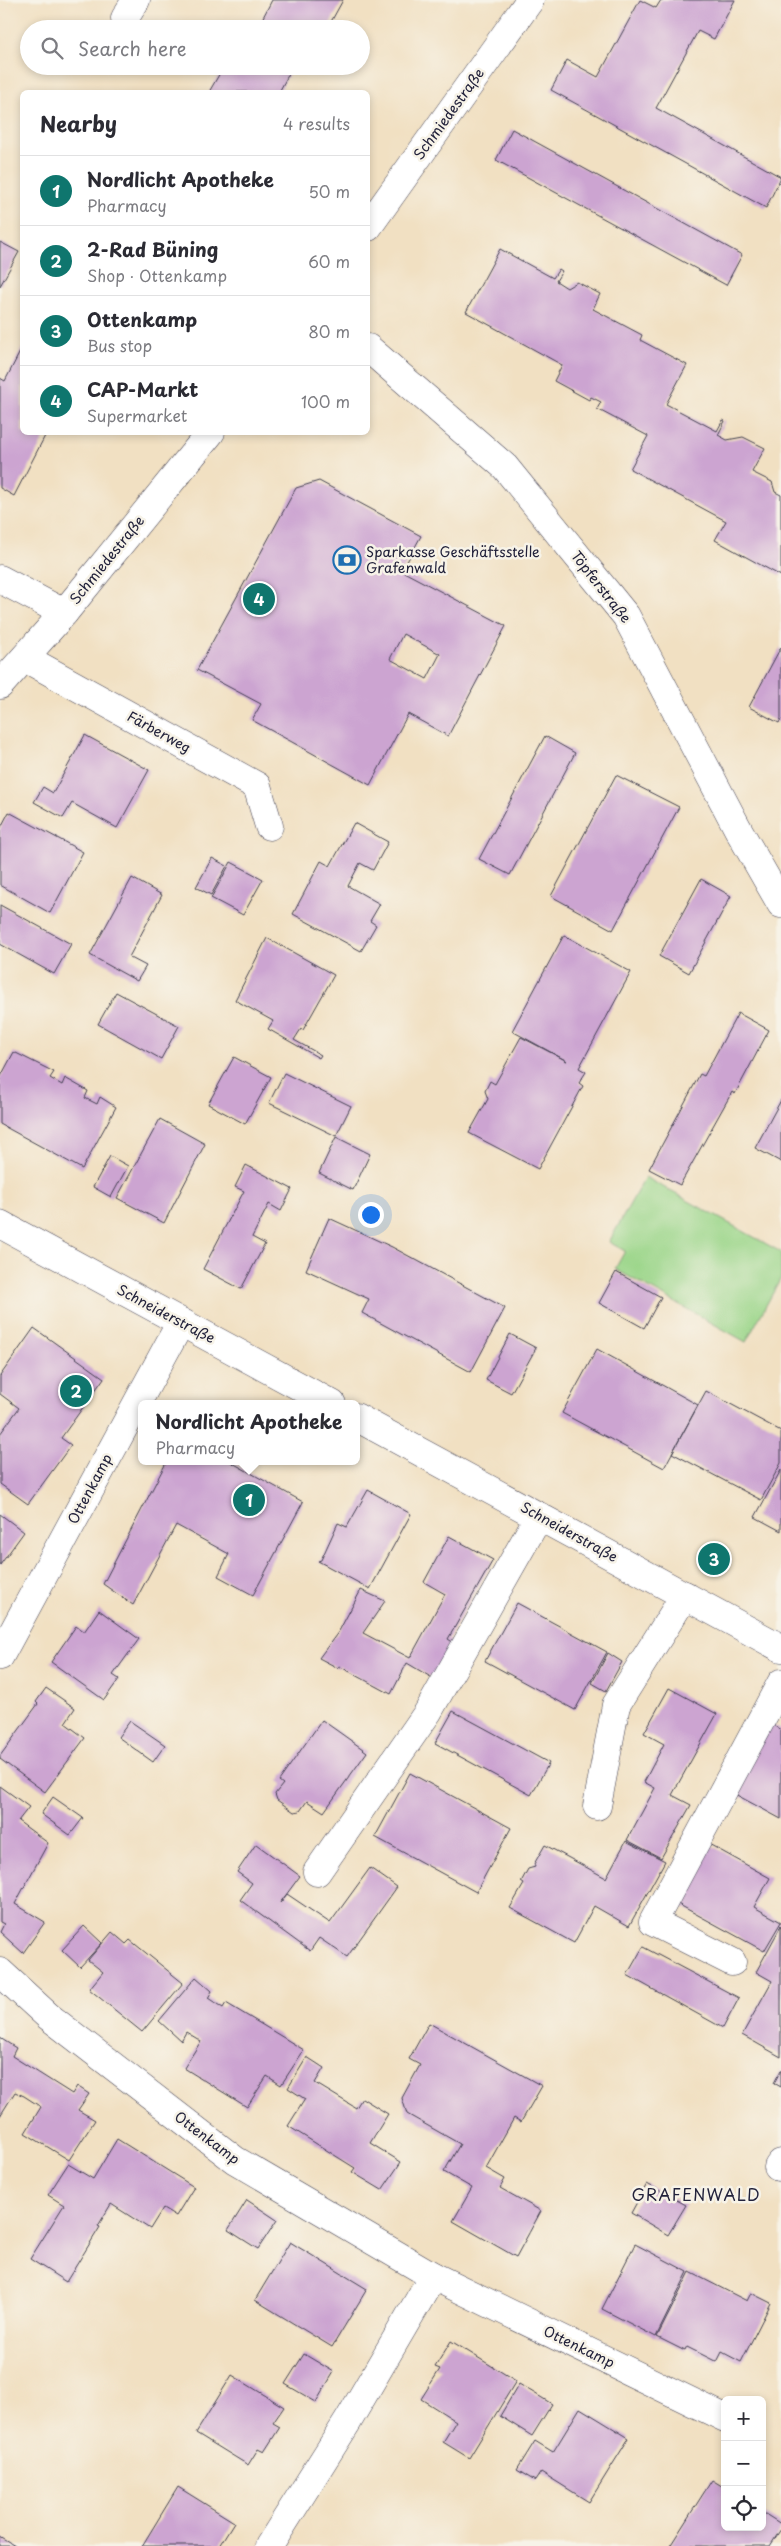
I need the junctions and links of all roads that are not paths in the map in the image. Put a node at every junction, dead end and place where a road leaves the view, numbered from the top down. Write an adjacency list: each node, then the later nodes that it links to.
1 (530, 0): 2 (street, Schmiedestraße)
2 (370, 224)
3 (370, 350): 10 (street, Töpferstraße)
4 (209, 435): 6 (street, Schmiedestraße)
5 (0, 579): 6 (street)
6 (64, 613): 7 (street, Schmiedestraße)
7 (25, 658): 8 (street, Schmiedestraße); 9 (street, Färberweg)
8 (0, 685)
9 (269, 826)
10 (781, 904)
11 (0, 1224): 12 (street, Schneiderstraße)
12 (181, 1322): 13 (street, Ottenkamp); 14 (street, Schneiderstraße)
13 (139, 1400)
14 (325, 1400)
15 (138, 1401): 20 (street, Ottenkamp)
16 (360, 1419): 17 (street, Schneiderstraße)
17 (539, 1516): 18 (street, Schneiderstraße); 23 (street)
18 (685, 1595): 19 (street, Schneiderstraße); 22 (street)
19 (781, 1648)
20 (0, 1656)
21 (781, 1683): 24 (street)
22 (597, 1806)
23 (317, 1872)
24 (732, 1962)
25 (0, 1972): 26 (street, Ottenkamp)
26 (433, 2276): 27 (street, Ottenkamp); 28 (street)
27 (721, 2416)
28 (269, 2546)

